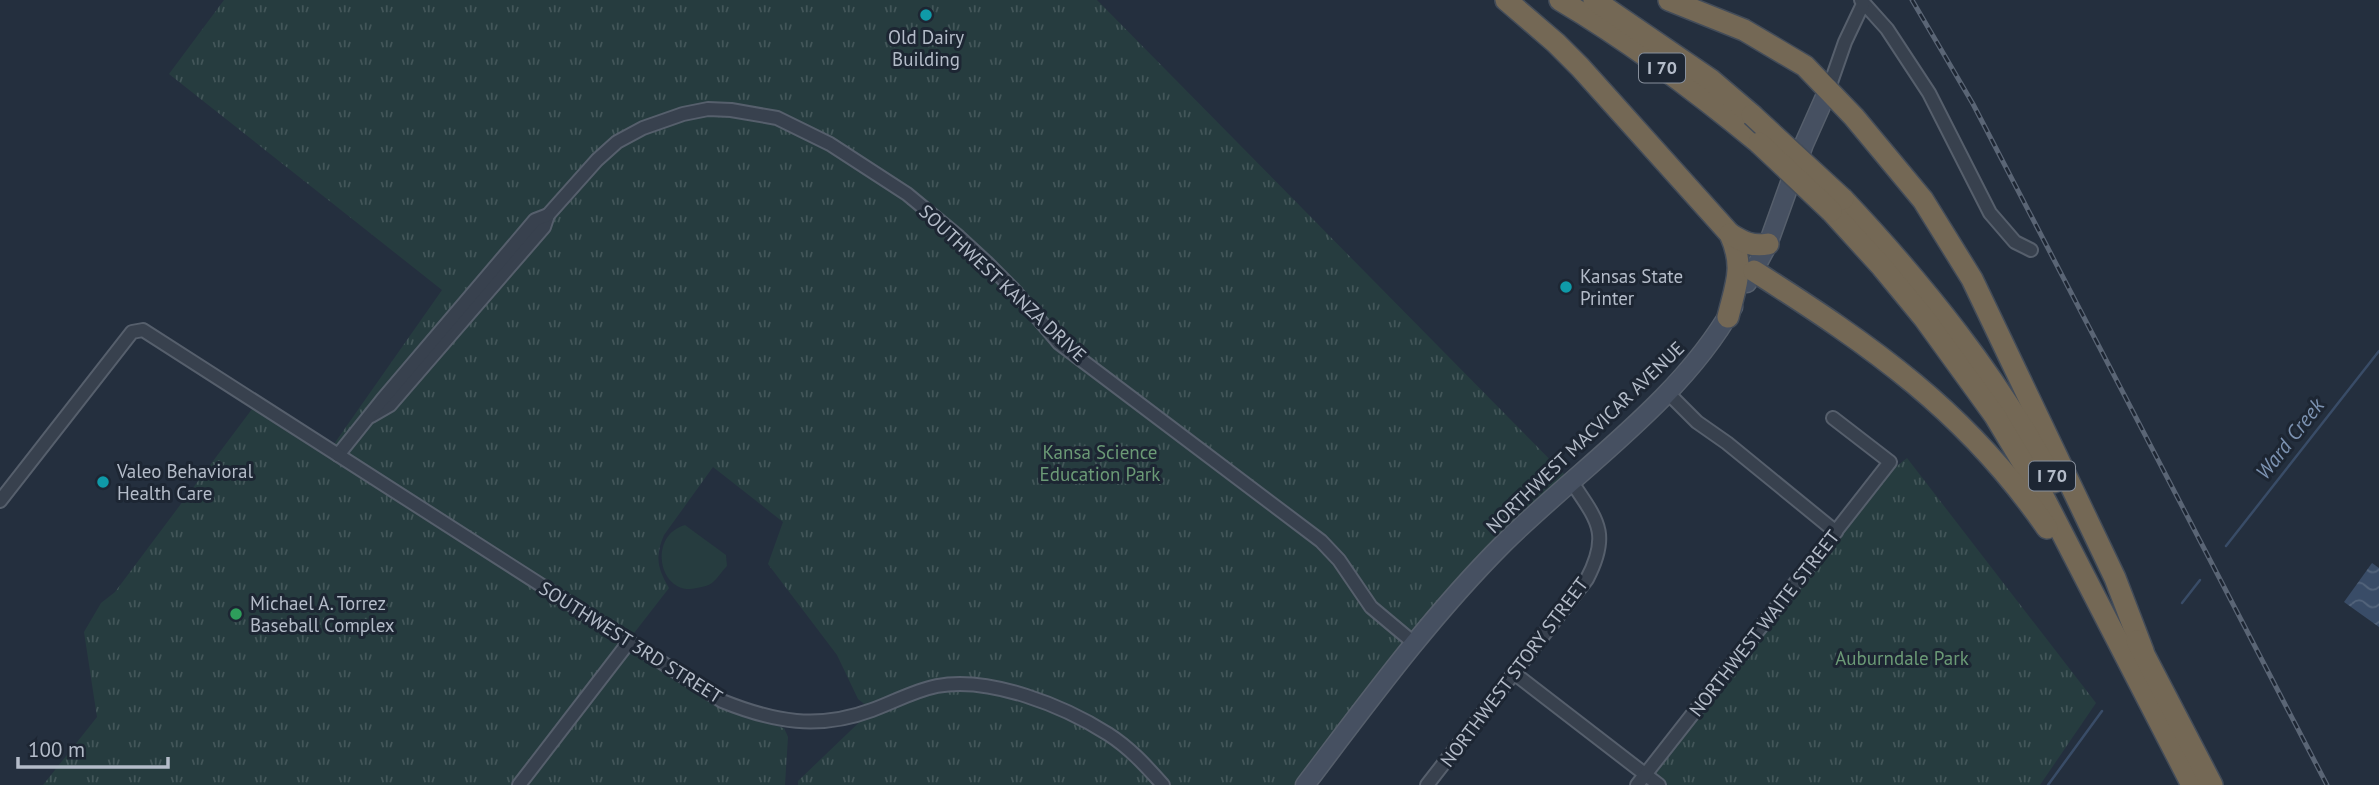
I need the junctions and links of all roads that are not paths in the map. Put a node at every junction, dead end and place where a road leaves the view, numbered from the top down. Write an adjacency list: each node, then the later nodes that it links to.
1 (1506, 0): 8 (highway)
2 (1560, 0): 7 (highway, I 70, bridge)
3 (1594, 0): 7 (highway, I 70, bridge)
4 (1668, 0): 6 (highway)
5 (1862, 2): 6 (street, NORTHWEST MACVICAR AVENUE); 10 (street)
6 (1829, 88): 9 (main road, NORTHWEST MACVICAR AVENUE); 22 (highway)
7 (1837, 205): 19 (highway, I 70); 22 (highway, I 70)
8 (1730, 234): 9 (highway); 12 (highway)
9 (1768, 244): 11 (main road, NORTHWEST MACVICAR AVENUE)
10 (2032, 250)
11 (1754, 271): 12 (main road, NORTHWEST MACVICAR AVENUE); 19 (highway)
12 (1728, 317): 13 (main road, NORTHWEST MACVICAR AVENUE)
13 (1667, 392): 16 (main road, NORTHWEST MACVICAR AVENUE); 18 (street)
14 (1833, 418): 18 (street, NORTHWEST WAITE STREET)
15 (338, 455): 17 (street, SOUTHWEST 3RD STREET); 20 (street, SOUTHWEST 3RD STREET); 21 (street, SOUTHWEST KANZA DRIVE)
16 (1571, 481): 21 (main road, NORTHWEST MACVICAR AVENUE); 23 (street, NORTHWEST STORY STREET)
17 (0, 501)
18 (1836, 532): 24 (street, NORTHWEST WAITE STREET)
19 (2105, 617): 30 (highway, I 70)
20 (629, 642): 25 (street); 26 (street, SOUTHWEST 3RD STREET)
21 (1414, 643): 27 (main road, NORTHWEST MACVICAR AVENUE)
22 (2143, 651): 31 (highway, I 70)
23 (1515, 674): 24 (street); 28 (street, NORTHWEST STORY STREET)
24 (1641, 780): 29 (street)
25 (519, 785)
26 (1163, 785)
27 (1305, 785)
28 (1427, 785)
29 (1659, 785)
30 (2192, 785)
31 (2212, 785)

